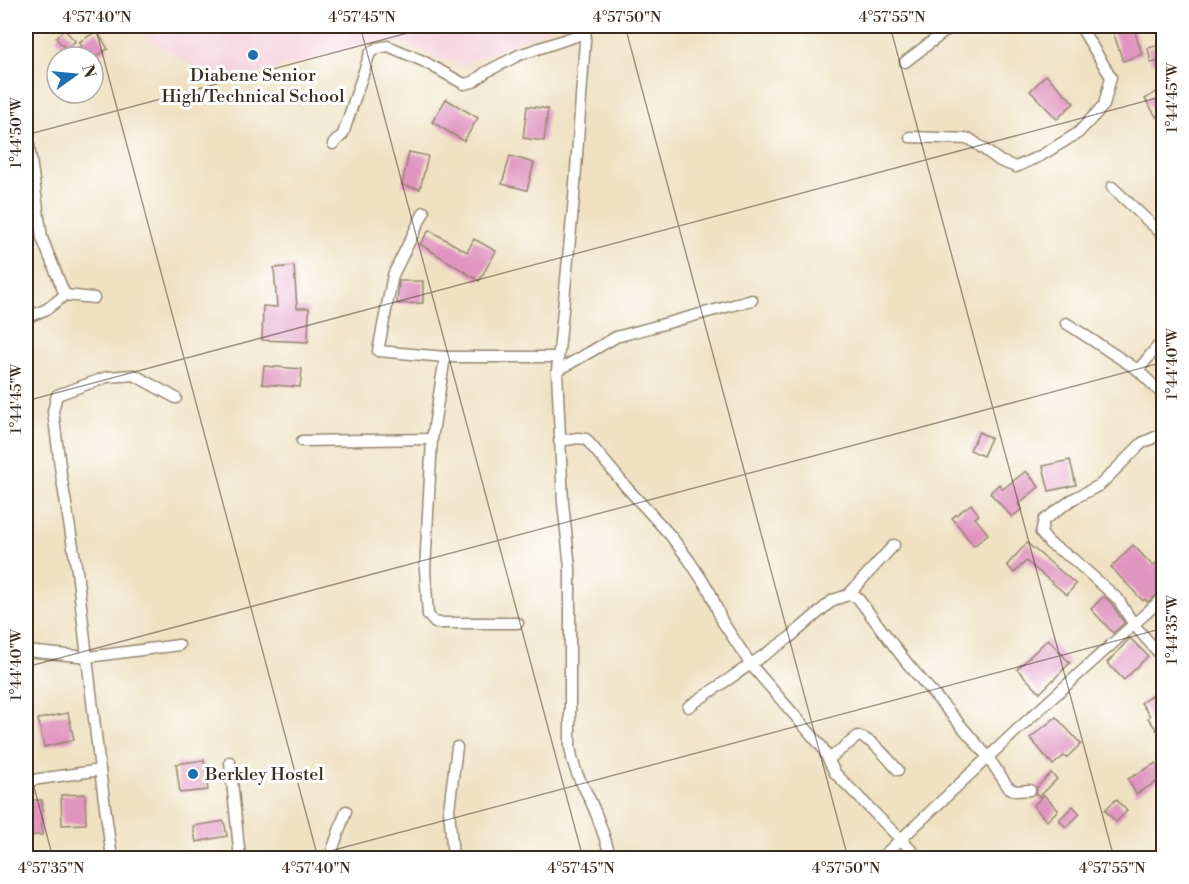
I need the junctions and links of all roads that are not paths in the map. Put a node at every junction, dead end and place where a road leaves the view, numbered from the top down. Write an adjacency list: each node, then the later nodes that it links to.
1 (952, 26): 4 (street)
2 (1080, 26): 6 (street)
3 (586, 29): 7 (street); 18 (street)
4 (905, 62)
5 (26, 124): 11 (street)
6 (910, 137)
7 (333, 144)
8 (1112, 188): 10 (street)
9 (424, 212): 17 (street)
10 (1164, 236)
11 (65, 295): 12 (street); 14 (street)
12 (94, 298)
13 (752, 300): 20 (street)
14 (26, 318)
15 (1066, 323): 19 (street)
16 (1164, 343): 19 (street)
17 (445, 357): 18 (street); 24 (street)
18 (558, 357): 20 (street)
19 (1138, 370): 21 (street)
20 (558, 371): 26 (street)
21 (1164, 396)
22 (176, 398): 34 (street)
23 (1164, 433): 31 (street)
24 (432, 438): 25 (street); 30 (street)
25 (302, 441)
26 (559, 441): 36 (street); 52 (street)
27 (894, 545): 28 (street)
28 (848, 595): 36 (street); 39 (street)
29 (1164, 597): 31 (street)
30 (518, 623)
31 (1134, 625): 35 (street); 39 (street)
32 (179, 645): 34 (street)
33 (26, 651): 34 (street)
34 (88, 657): 42 (street)
35 (1164, 659)
36 (751, 665): 37 (street); 40 (street)
37 (688, 707)
38 (457, 747): 51 (street)
39 (988, 757): 45 (street); 47 (street)
40 (829, 759): 43 (street); 47 (street)
41 (230, 762): 49 (street)
42 (100, 770): 44 (street); 48 (street)
43 (898, 770)
44 (26, 781)
45 (1029, 790)
46 (346, 811): 50 (street)
47 (902, 839): 53 (street); 54 (street)
48 (112, 858)
49 (240, 858)
50 (335, 858)
51 (453, 858)
52 (611, 858)
53 (881, 858)
54 (919, 858)

